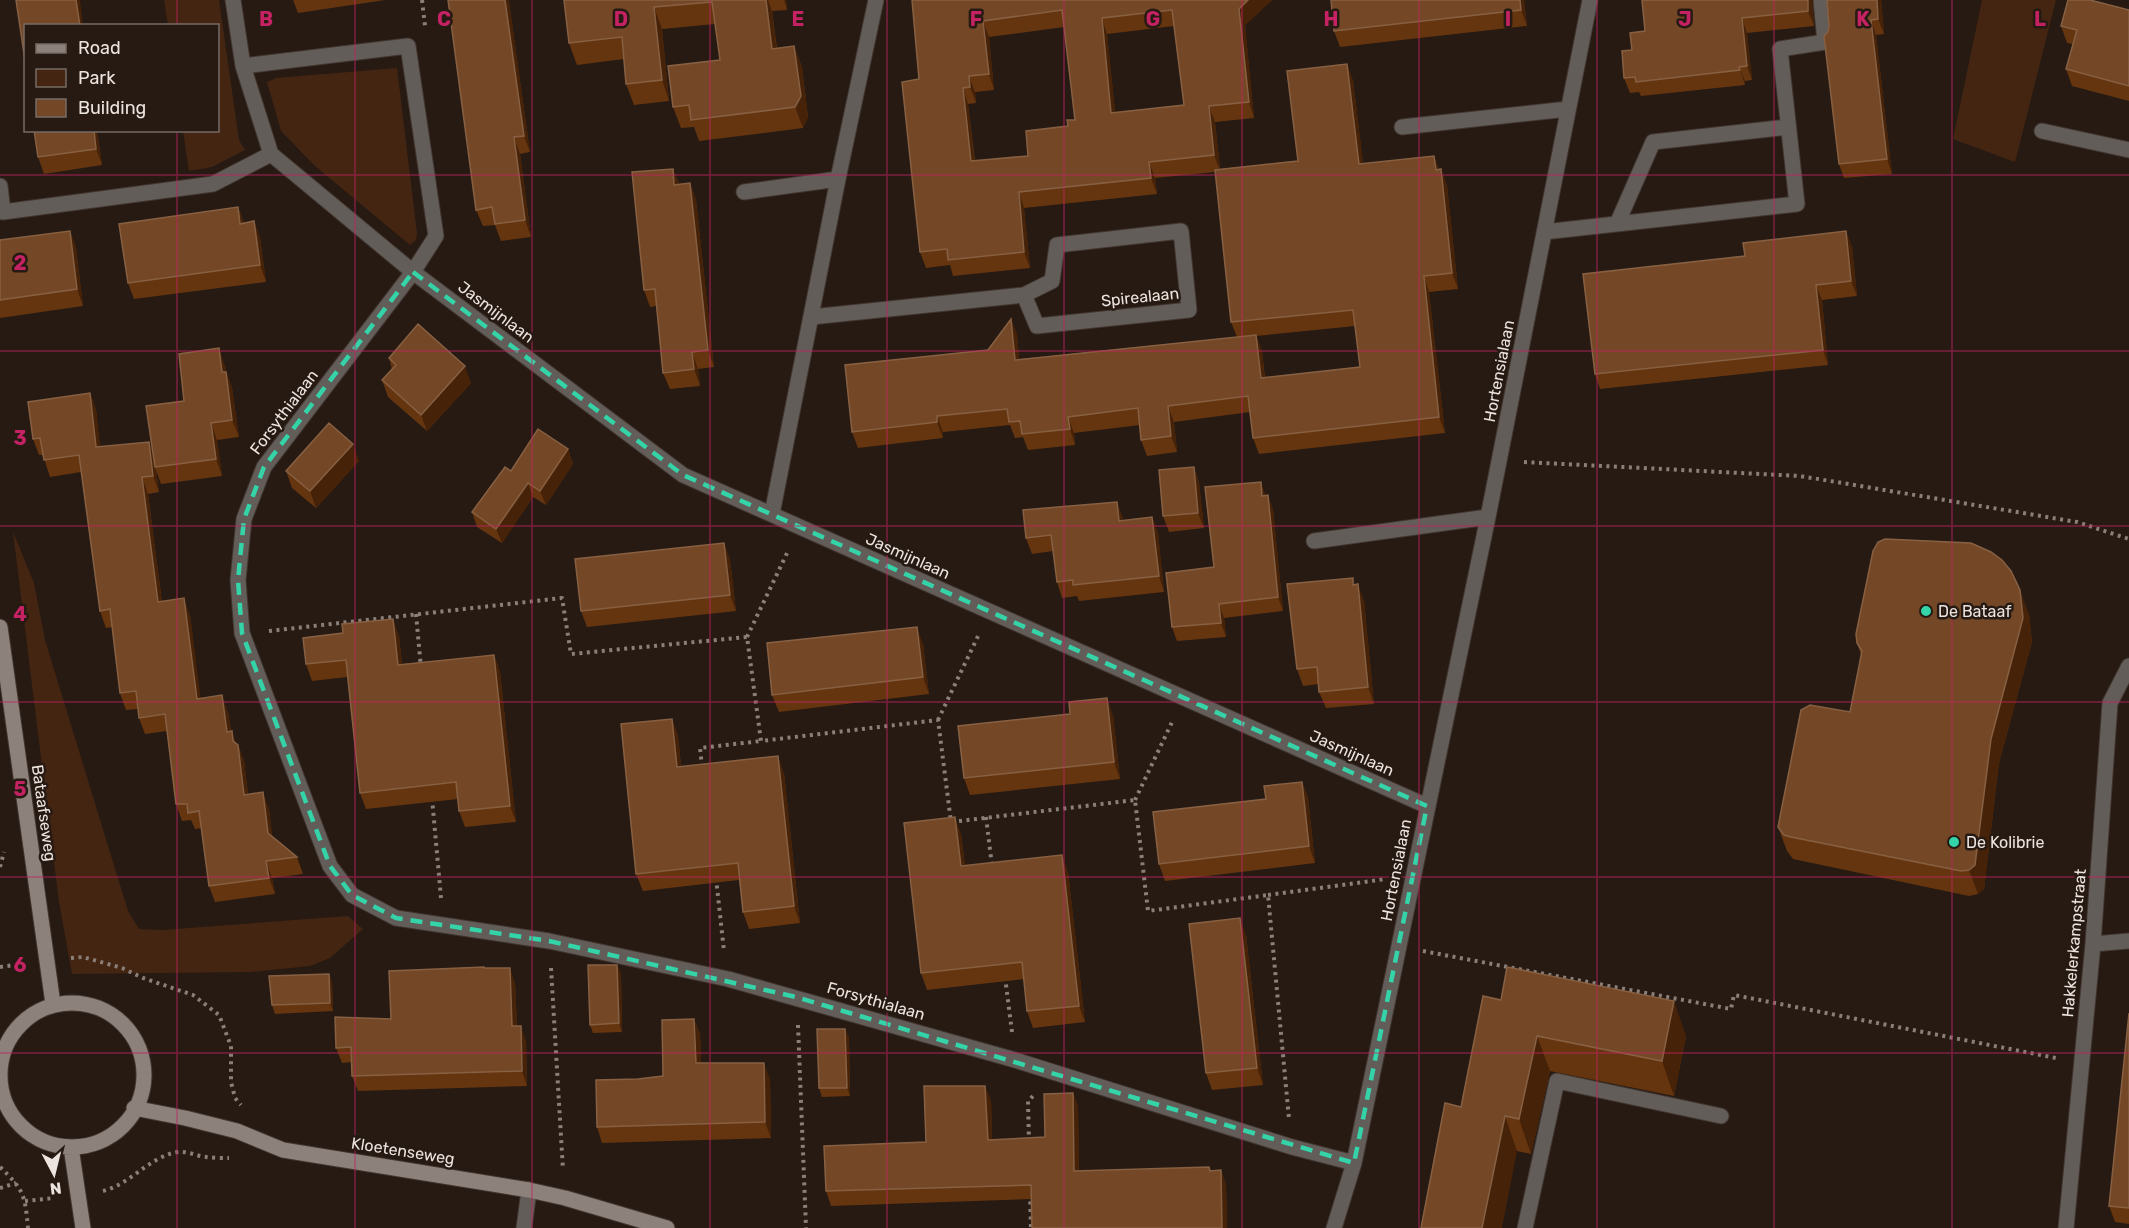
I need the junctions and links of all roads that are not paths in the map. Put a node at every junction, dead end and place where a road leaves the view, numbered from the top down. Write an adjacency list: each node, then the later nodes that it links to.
1 (233, 0): 5 (street)
2 (876, 0): 12 (street)
3 (1590, 0): 6 (street, Hortensialaan)
4 (1821, 0): 7 (street)
5 (243, 66): 11 (street); 17 (street)
6 (1568, 109): 8 (street); 16 (street, Hortensialaan)
7 (1788, 127): 15 (street); 15 (street)
8 (1402, 128)
9 (2042, 131): 10 (street)
10 (2129, 150)
11 (272, 154): 13 (street); 17 (street, Jasmijnlaan)
12 (838, 179): 14 (street); 19 (street)
13 (0, 186)
14 (744, 192)
15 (1617, 225): 16 (street)
16 (1544, 232): 21 (street, Hortensialaan)
17 (413, 272): 20 (street, Jasmijnlaan); 33 (street, Forsythialaan)
18 (1024, 295): 18 (street, Spirealaan); 19 (street, Spirealaan)
19 (811, 317): 20 (street)
20 (772, 514): 25 (street, Jasmijnlaan)
21 (1488, 517): 22 (street); 25 (street, Hortensialaan)
22 (1314, 541)
23 (0, 627): 28 (main road, Bataafseweg)
24 (2129, 666): 27 (street, Hakkelerkampstraat)
25 (1427, 806): 33 (street, Hortensialaan)
26 (2129, 941): 27 (street)
27 (2094, 944): 40 (street, Hakkelerkampstraat)
28 (53, 1004): 29 (main road); 30 (main road)
29 (1, 1090): 32 (main road)
30 (134, 1108): 32 (main road); 34 (main road, Kloetenseweg)
31 (1721, 1116): 39 (street)
32 (71, 1147): 35 (main road)
33 (1354, 1164): 38 (street, Hortensialaan)
34 (529, 1190): 36 (street); 37 (main road, Kloetenseweg)
35 (83, 1228)
36 (524, 1228)
37 (667, 1228)
38 (1334, 1228)
39 (1525, 1228)
40 (2066, 1228)

